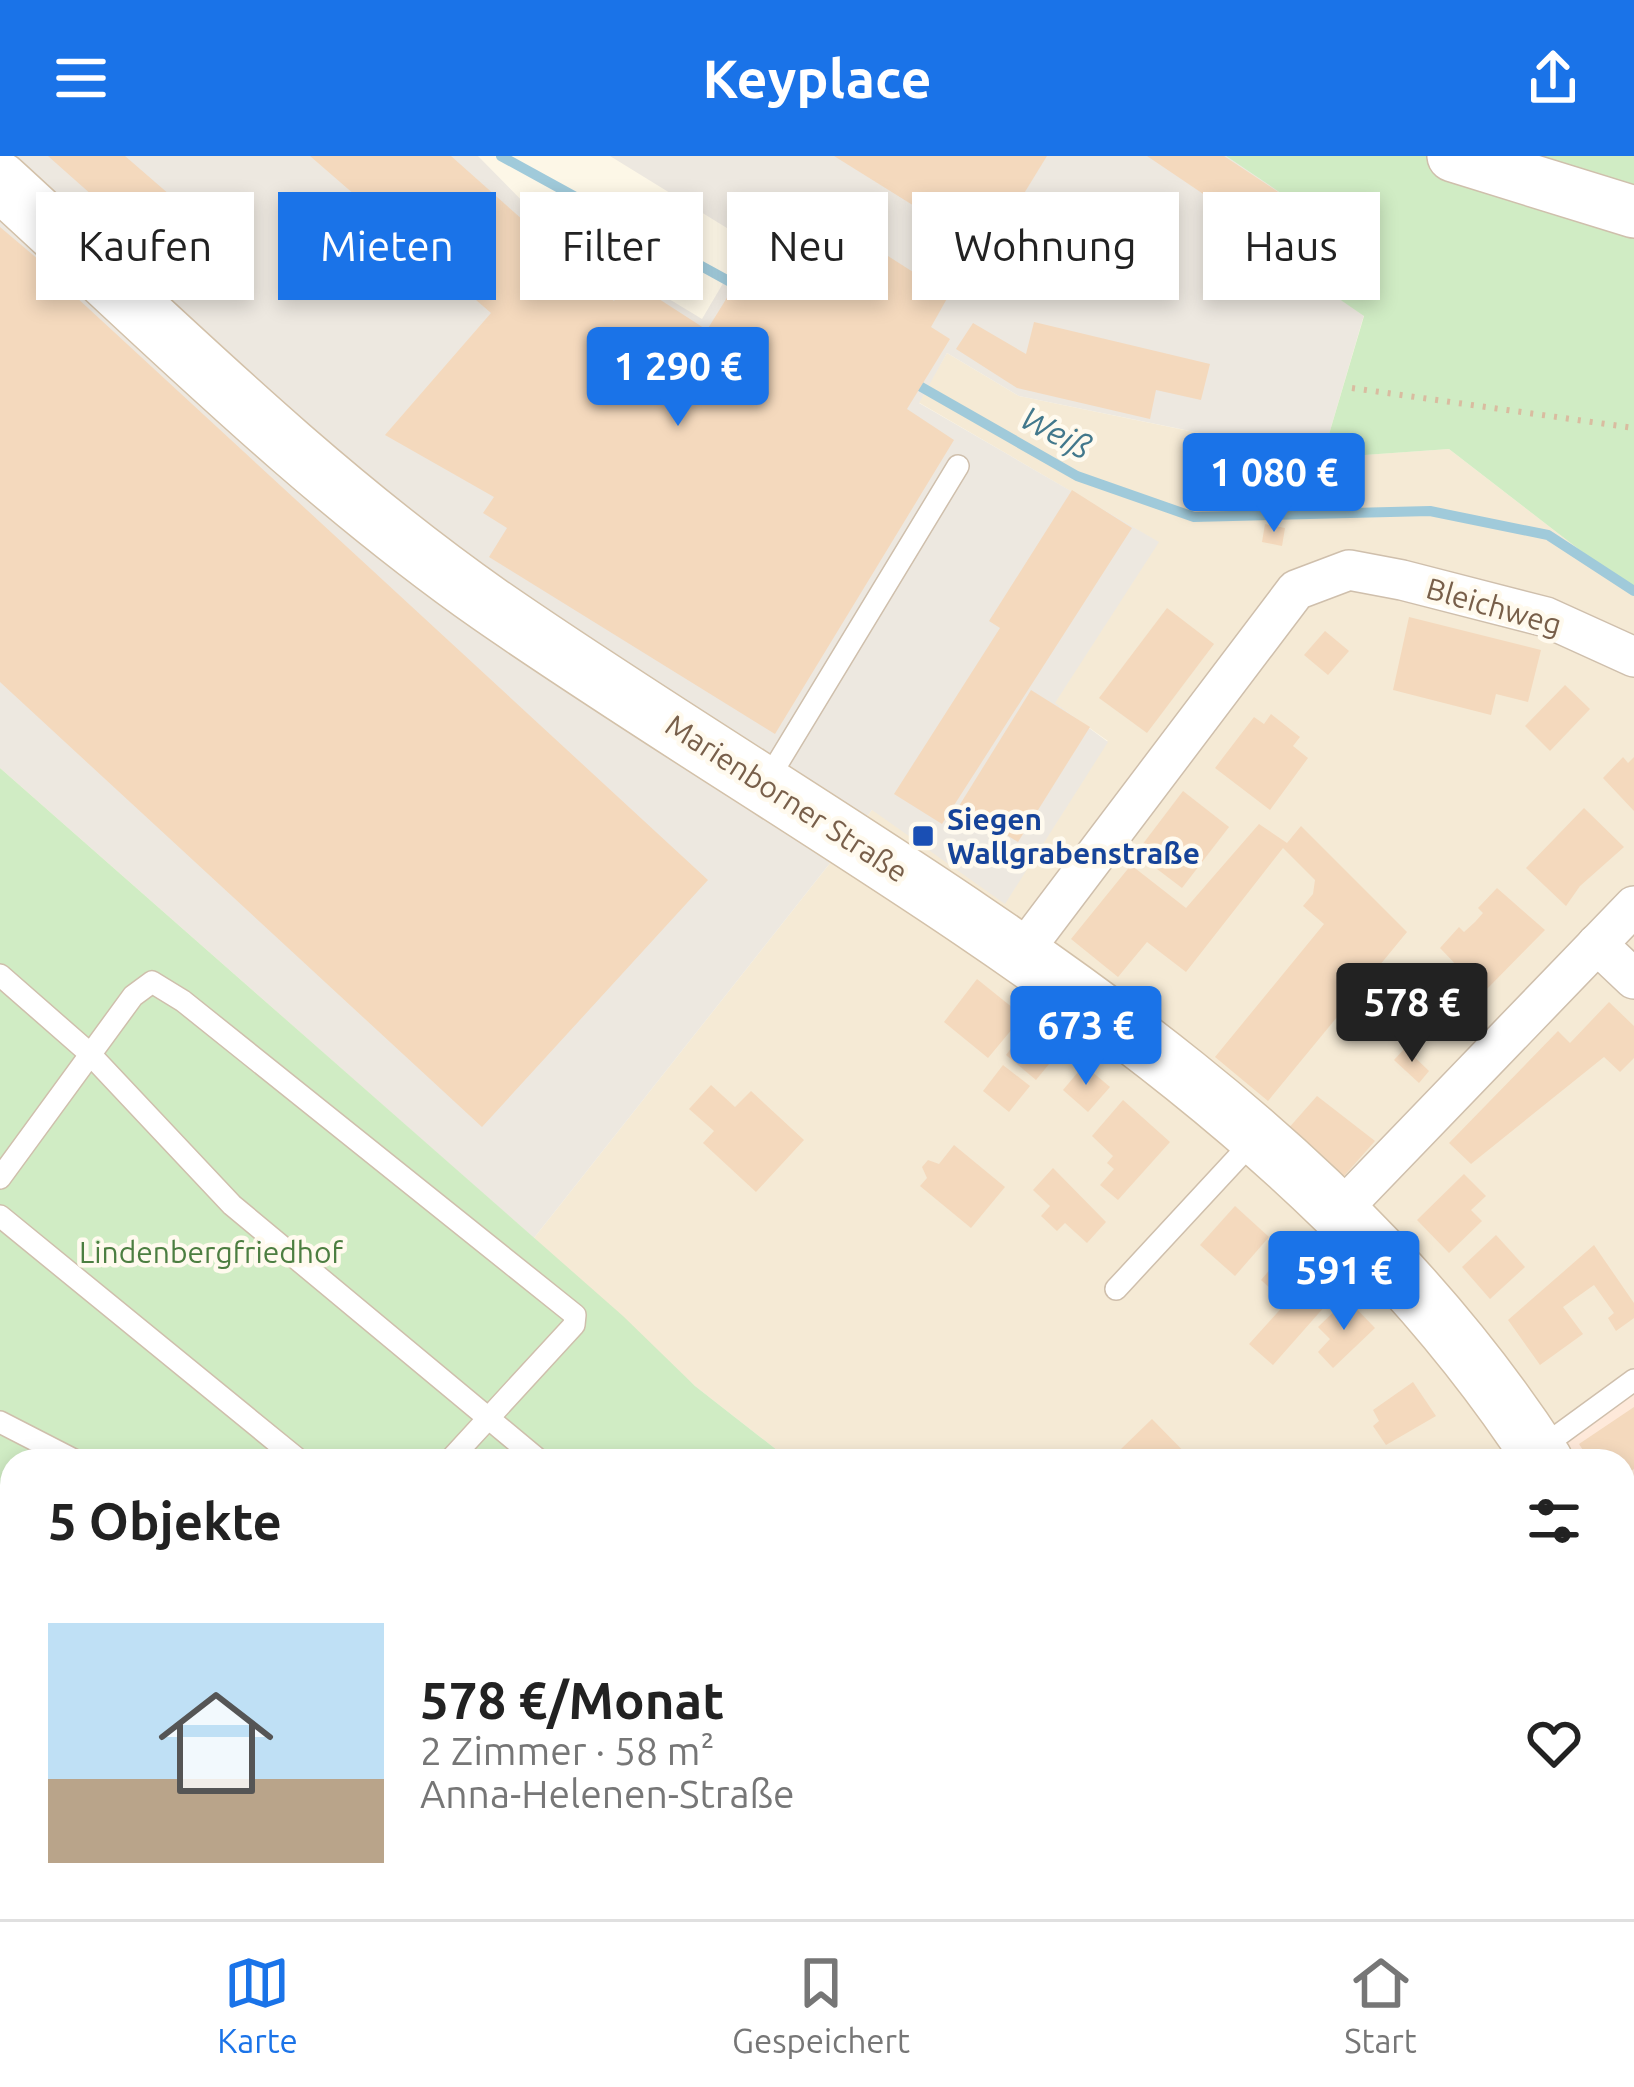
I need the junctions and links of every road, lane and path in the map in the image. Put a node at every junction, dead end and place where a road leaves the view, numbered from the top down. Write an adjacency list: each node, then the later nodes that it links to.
1 (1453, 156): 3 (street)
2 (0, 181): 8 (main road, Marienborner Straße)
3 (1634, 212)
4 (1352, 388): 5 (path)
5 (1634, 428)
6 (958, 466): 8 (lane)
7 (1634, 657): 11 (street, Bleichweg)
8 (764, 784): 11 (main road, Marienborner Straße)
9 (1634, 906): 10 (street)
10 (1597, 944): 13 (street); 17 (street)
11 (1023, 951): 15 (main road, Marienborner Straße)
12 (0, 975): 14 (lane)
13 (1634, 980)
14 (88, 1052): 16 (lane); 21 (lane); 21 (lane)
15 (1255, 1139): 17 (main road, Marienborner Straße); 19 (lane)
16 (0, 1178)
17 (1337, 1214): 27 (main road, Marienborner Straße)
18 (0, 1216): 24 (lane)
19 (1116, 1289)
20 (1634, 1381): 28 (lane, Marienborner Straße)
21 (491, 1420): 25 (lane); 26 (lane)
22 (0, 1422): 23 (lane)
23 (53, 1449)
24 (285, 1449)
25 (461, 1449)
26 (526, 1449)
27 (1535, 1449)
28 (1549, 1449)

